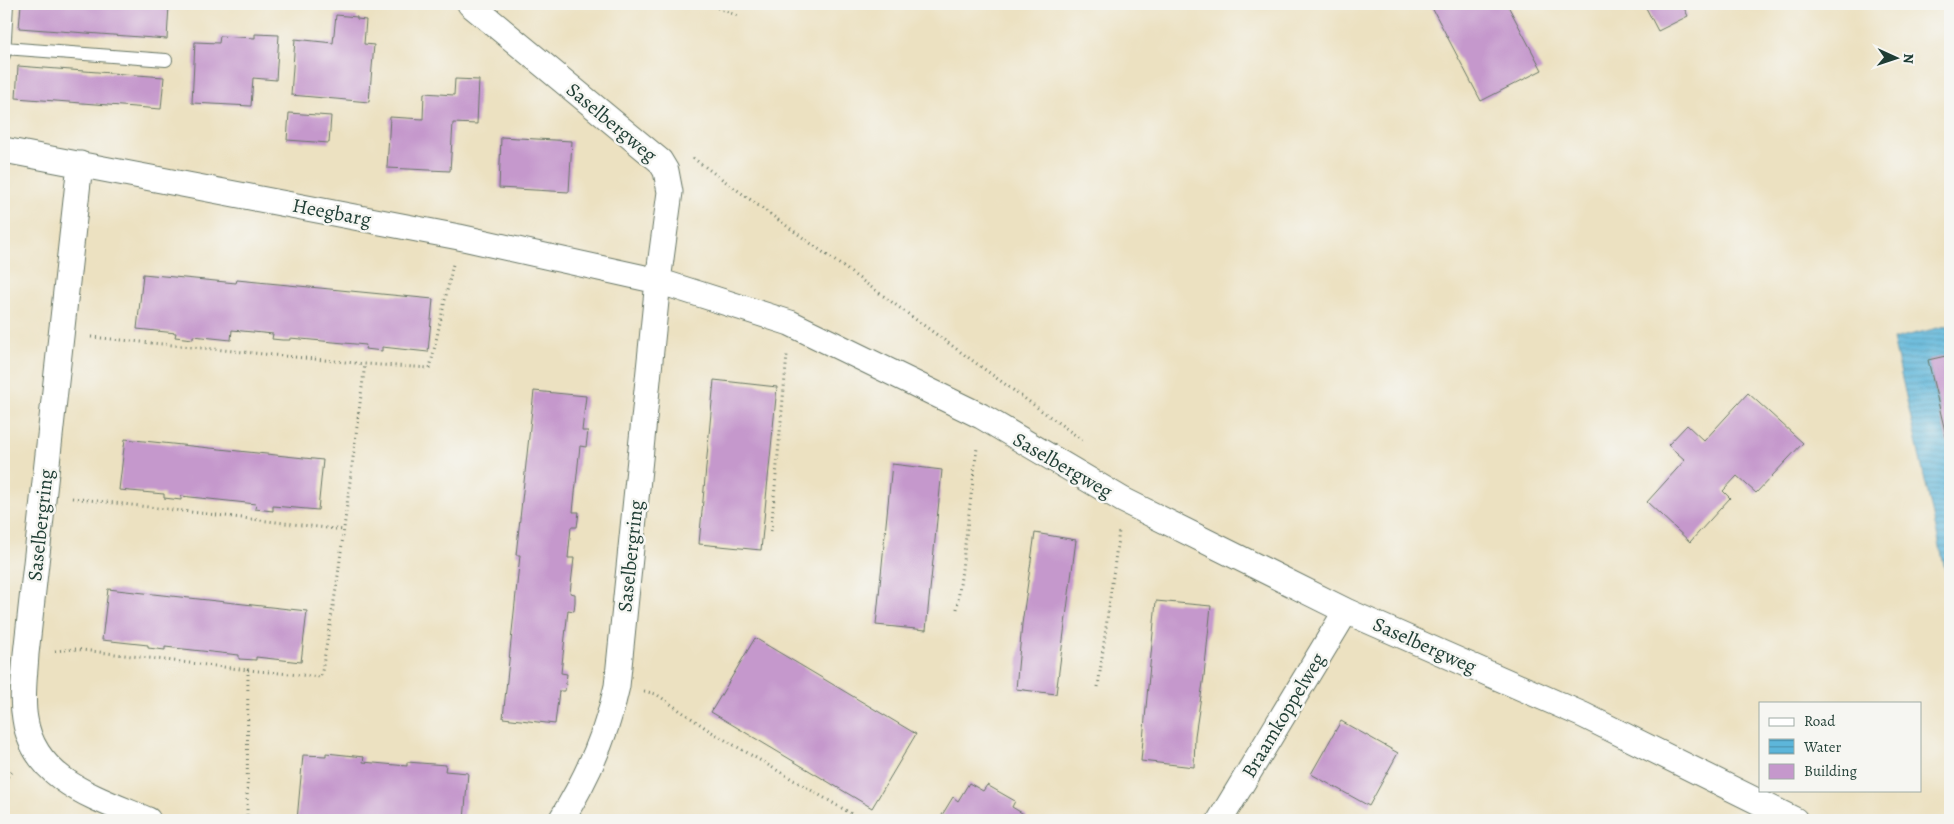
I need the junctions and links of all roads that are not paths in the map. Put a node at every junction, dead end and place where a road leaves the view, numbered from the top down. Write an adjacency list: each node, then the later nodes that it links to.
1 (7, 4): 3 (lane)
2 (470, 4): 8 (street, Saselbergweg)
3 (4, 48): 4 (lane); 5 (lane)
4 (4, 55)
5 (166, 60)
6 (4, 150): 7 (street, Heegbarg)
7 (80, 164): 8 (street, Heegbarg); 10 (street, Saselbergring)
8 (658, 281): 9 (street, Saselbergweg); 11 (street, Saselbergring)
9 (1346, 611): 12 (street, Braamkoppelweg); 13 (street, Saselbergweg)
10 (148, 820)
11 (561, 820)
12 (1220, 820)
13 (1796, 820)

